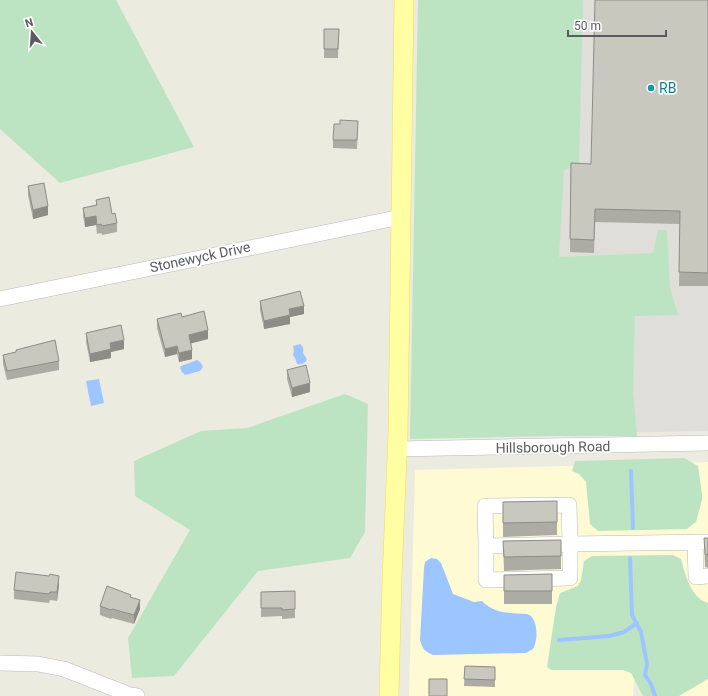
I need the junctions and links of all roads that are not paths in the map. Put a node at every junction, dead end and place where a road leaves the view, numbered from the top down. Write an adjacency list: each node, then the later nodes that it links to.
1 (404, 0): 2 (main road)
2 (401, 217): 3 (street, Stonewyck Drive); 5 (main road)
3 (0, 299)
4 (708, 443): 5 (street, Hillsborough Road)
5 (398, 449): 12 (main road)
6 (701, 542): 7 (street); 9 (street)
7 (570, 544): 8 (street); 8 (street); 8 (street)
8 (486, 546)
9 (708, 576)
10 (0, 663): 11 (street)
11 (137, 696)
12 (389, 696)

